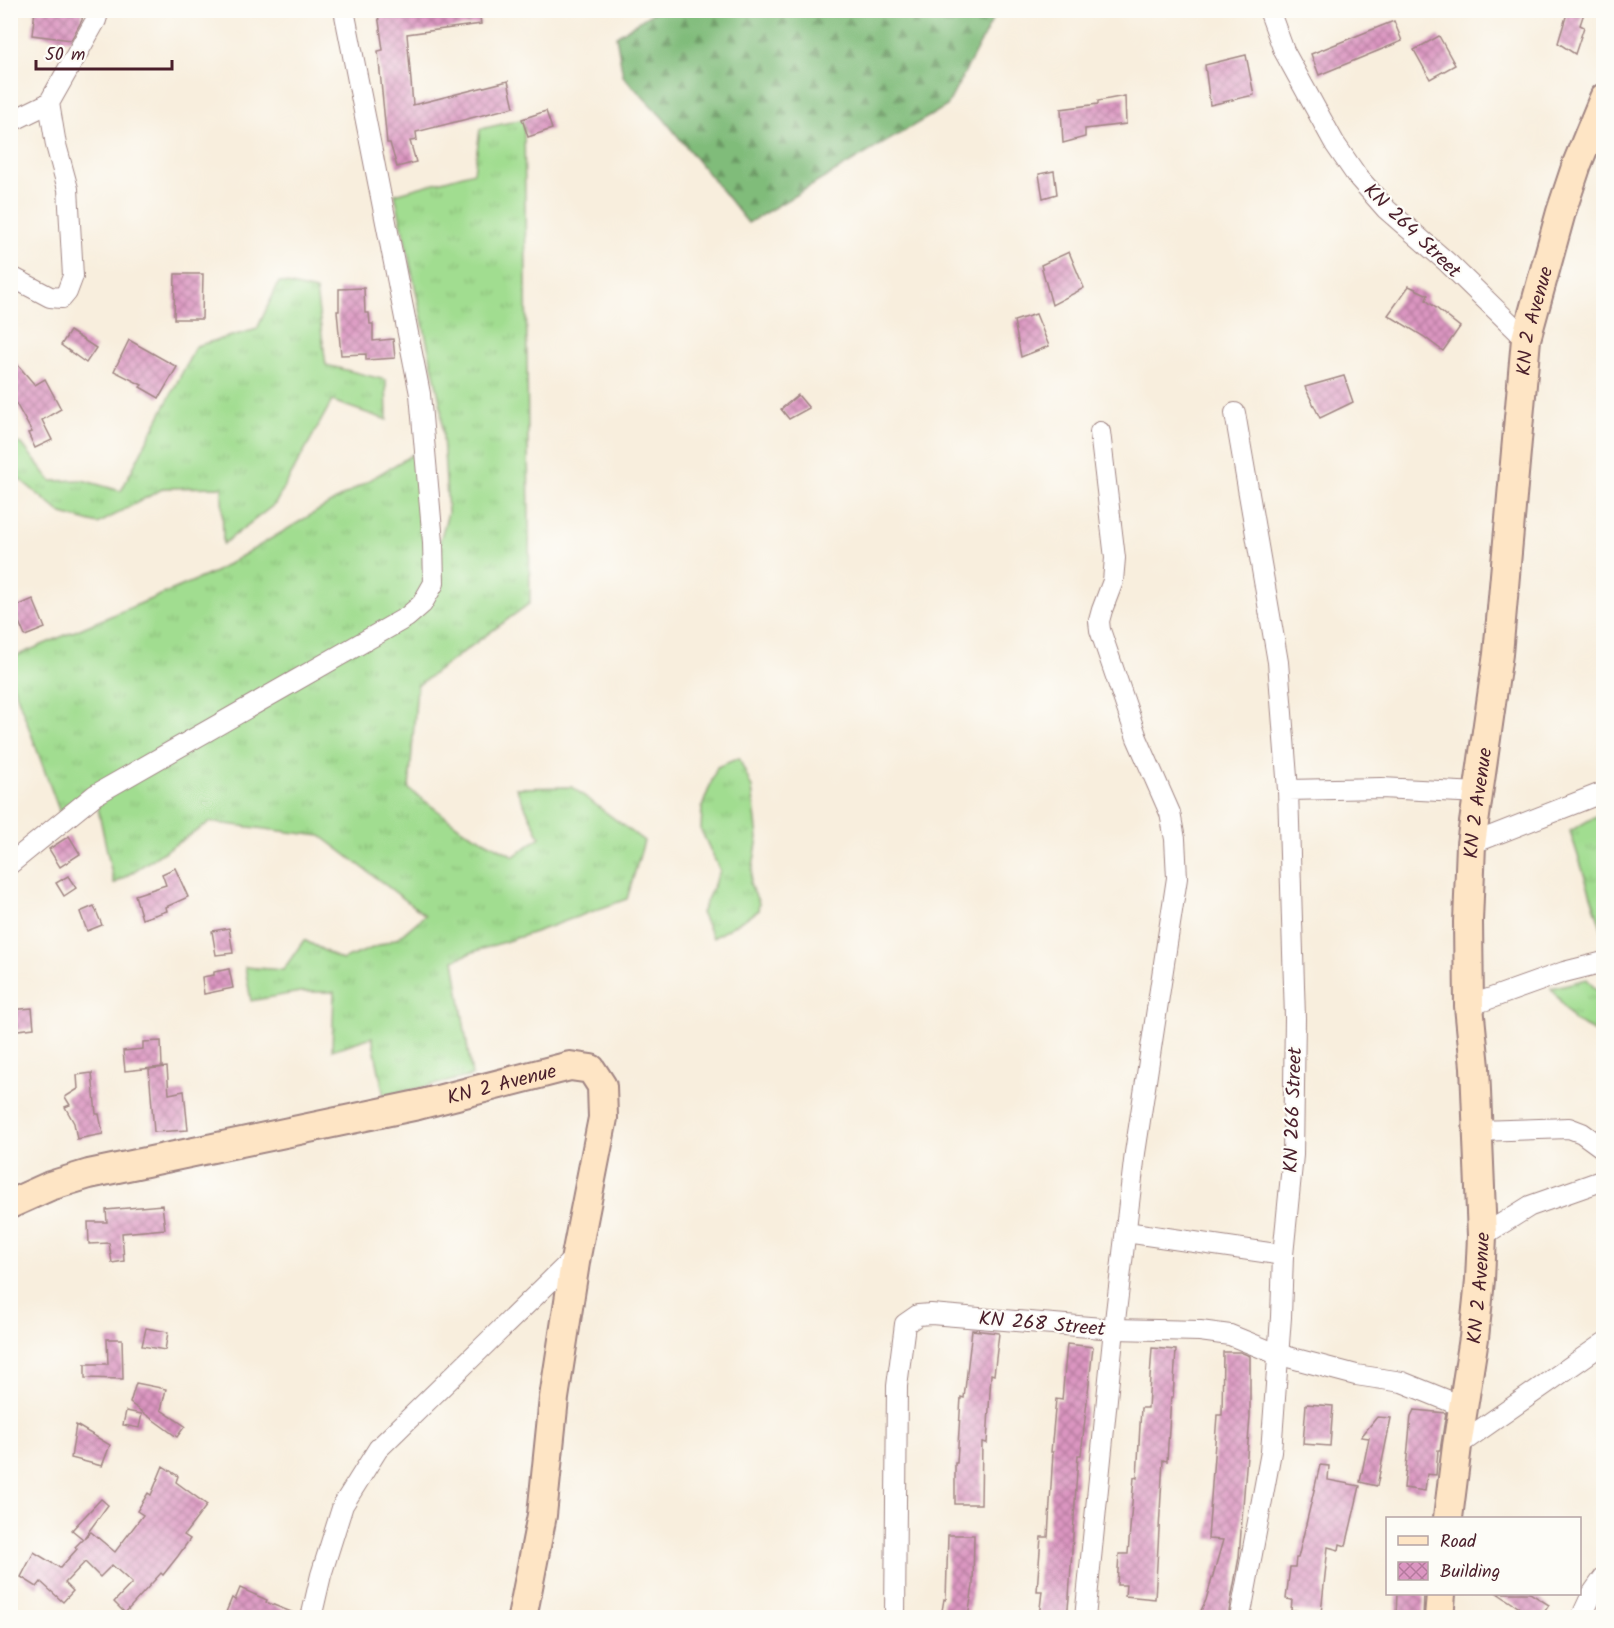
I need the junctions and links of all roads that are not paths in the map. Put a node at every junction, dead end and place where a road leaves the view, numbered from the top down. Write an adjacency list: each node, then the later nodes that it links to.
1 (99, 10): 5 (street)
2 (344, 10): 15 (street)
3 (1269, 10): 8 (street, KN 264 Street)
4 (1604, 98): 8 (main road, KN 2 Avenue)
5 (49, 103): 6 (street); 7 (street)
6 (10, 122)
7 (10, 276)
8 (1526, 339): 13 (main road, KN 2 Avenue)
9 (1235, 413): 11 (street, KN 266 Street)
10 (1100, 432): 22 (street)
11 (1288, 790): 13 (street); 24 (street, KN 266 Street)
12 (1604, 792): 14 (street)
13 (1479, 793): 14 (main road, KN 2 Avenue)
14 (1471, 844): 17 (main road, KN 2 Avenue)
15 (10, 864)
16 (1604, 962): 17 (street)
17 (1469, 1006): 18 (main road, KN 2 Avenue)
18 (1478, 1131): 19 (street); 23 (main road, KN 2 Avenue)
19 (1604, 1149)
20 (1604, 1180): 23 (street)
21 (10, 1204): 25 (main road, KN 2 Avenue)
22 (1126, 1232): 24 (street); 26 (street)
23 (1482, 1236): 29 (main road, KN 2 Avenue)
24 (1283, 1255): 28 (street, KN 266 Street)
25 (576, 1256): 34 (street); 35 (main road, KN 2 Avenue)
26 (1114, 1329): 28 (street, KN 268 Street); 36 (street, KN 268 Street); 37 (street)
27 (1604, 1343): 30 (street)
28 (1278, 1354): 29 (street, KN 268 Street); 38 (street, KN 266 Street)
29 (1464, 1407): 30 (main road, KN 2 Avenue)
30 (1457, 1446): 31 (main road, KN 2 Avenue)
31 (1448, 1517)
32 (1604, 1577): 40 (street)
33 (1441, 1595): 39 (main road)
34 (311, 1617)
35 (522, 1617)
36 (895, 1617)
37 (1085, 1617)
38 (1240, 1617)
39 (1439, 1617)
40 (1581, 1617)

